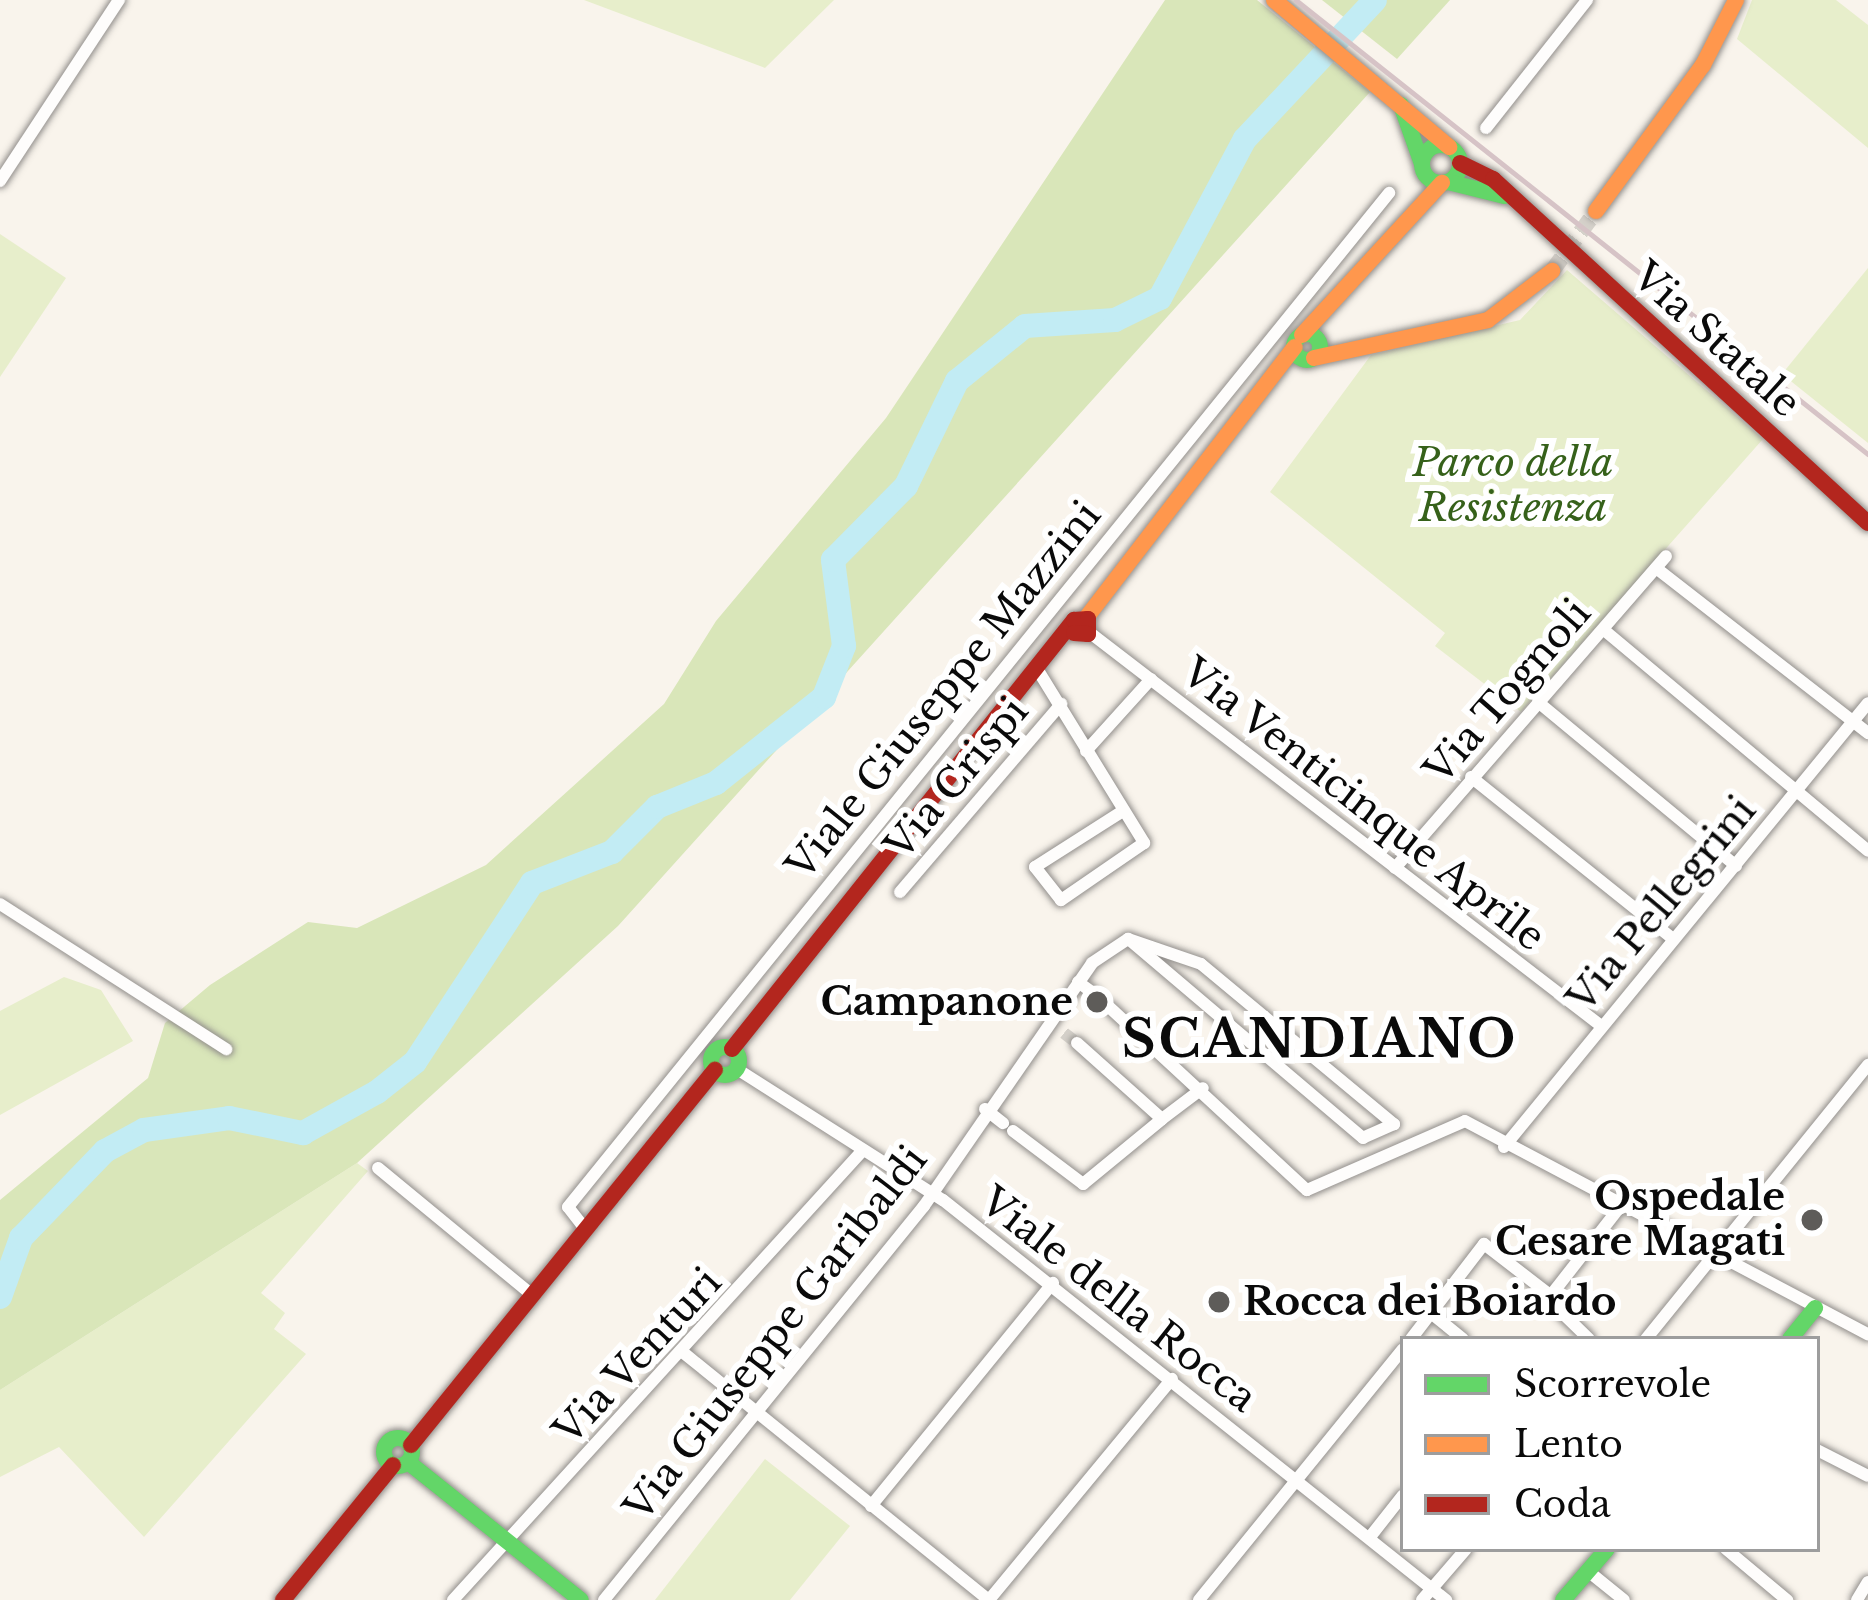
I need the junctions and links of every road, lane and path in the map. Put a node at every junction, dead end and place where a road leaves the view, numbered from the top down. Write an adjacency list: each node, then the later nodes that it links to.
1 (119, 0): 9 (street)
2 (1274, 0): 5 (street, Via Statale)
3 (1586, 0): 6 (street)
4 (1736, 0): 13 (street)
5 (1394, 96): 7 (street, Via Statale); 8 (street)
6 (1486, 128)
7 (1455, 155): 8 (street); 10 (street); 12 (street, Via Statale)
8 (1422, 168): 10 (street, Via Statale); 14 (street, Viale Giuseppe Mazzini)
9 (0, 181)
10 (1445, 183): 12 (street, Via Statale); 14 (street, Viale Giuseppe Mazzini)
11 (1389, 193): 60 (street, Viale Giuseppe Mazzini)
12 (1521, 205): 17 (street, Via Statale)
13 (1596, 211)
14 (1410, 212): 16 (street, Viale Giuseppe Mazzini)
15 (1552, 271): 16 (street)
16 (1309, 347): 18 (street, Viale Giuseppe Mazzini)
17 (1868, 523)
18 (1083, 628): 20 (street, Viale Giuseppe Mazzini); 21 (street, Via Venticinque Aprile)
19 (1604, 630): 22 (street, Via Tognoli); 25 (street, Via Tognoli); 29 (street)
20 (1039, 672): 23 (street); 48 (street, Viale Giuseppe Mazzini)
21 (1151, 679): 27 (street); 33 (street, Via Venticinque Aprile)
22 (1538, 702): 28 (street, Via Tognoli); 32 (street)
23 (1060, 704): 27 (street); 34 (street, Via Crispi)
24 (1868, 704): 25 (street, Via Pellegrini)
25 (1852, 721): 26 (street); 29 (street, Via Pellegrini)
26 (1868, 733)
27 (1086, 751): 30 (street)
28 (1471, 777): 33 (street, Via Tognoli); 36 (street)
29 (1796, 789): 31 (street); 32 (street, Via Pellegrini)
30 (1123, 811): 30 (street)
31 (1868, 851)
32 (1736, 866): 36 (street, Via Pellegrini)
33 (1395, 868): 43 (street, Via Venticinque Aprile)
34 (900, 892)
35 (0, 904): 47 (street)
36 (1672, 938): 43 (street, Via Pellegrini)
37 (1128, 939): 38 (street, Via Giuseppe Garibaldi); 41 (street); 45 (street)
38 (1078, 982): 39 (street); 42 (street, Via Giuseppe Garibaldi)
39 (1096, 995)
40 (1108, 1006): 52 (street)
41 (1264, 1016): 45 (street); 45 (street)
42 (1049, 1022): 44 (street); 53 (street, Via Giuseppe Garibaldi)
43 (1600, 1025): 55 (street, Via Pellegrini)
44 (1064, 1033)
45 (1244, 1039)
46 (1077, 1043): 54 (street)
47 (226, 1049)
48 (732, 1049): 50 (street); 51 (street, Viale Giuseppe Mazzini)
49 (1868, 1065): 61 (street)
50 (737, 1069): 51 (street); 56 (street, Viale della Rocca)
51 (715, 1070): 60 (street)
52 (1203, 1088): 54 (street); 55 (street)
53 (986, 1109): 54 (street); 58 (street, Via Giuseppe Garibaldi)
54 (1162, 1119)
55 (1504, 1147): 59 (street)
56 (863, 1150): 58 (street, Viale della Rocca); 74 (street, Via Venturi)
57 (378, 1168): 63 (street)
58 (932, 1194): 62 (street, Viale della Rocca); 76 (street, Via Giuseppe Garibaldi)
59 (1618, 1208): 61 (street); 64 (street)
60 (586, 1231): 63 (street)
61 (1712, 1255): 65 (street); 71 (street)
62 (1053, 1283): 75 (street, Viale della Rocca); 82 (street)
63 (532, 1295): 78 (street)
64 (1549, 1299): 66 (street); 70 (street)
65 (1815, 1308): 67 (street); 72 (street)
66 (1431, 1313): 68 (street); 69 (street)
67 (1868, 1334)
68 (1413, 1336)
69 (1459, 1336)
70 (1586, 1336)
71 (1648, 1336)
72 (1792, 1336)
73 (1400, 1353): 80 (street)
74 (685, 1354): 76 (street); 84 (street, Via Venturi)
75 (1172, 1379): 80 (street, Viale della Rocca); 94 (street)
76 (759, 1413): 82 (street); 93 (street, Via Giuseppe Garibaldi)
77 (1820, 1452): 79 (street)
78 (404, 1457): 84 (street); 90 (street)
79 (1868, 1476)
80 (1300, 1482): 83 (street, Viale della Rocca); 95 (street)
81 (1400, 1499): 83 (street)
82 (872, 1506): 94 (street)
83 (1370, 1537): 89 (street, Viale della Rocca)
84 (505, 1541): 91 (street, Via Venturi); 92 (street)
85 (1463, 1552): 89 (street)
86 (1604, 1552): 88 (street)
87 (1730, 1552): 99 (street)
88 (1588, 1571): 97 (street); 98 (street)
89 (1426, 1594): 96 (street, Viale della Rocca)
90 (283, 1600)
91 (453, 1600)
92 (581, 1600)
93 (604, 1600)
94 (989, 1600)
95 (1199, 1600)
96 (1446, 1600)
97 (1563, 1600)
98 (1624, 1600)
99 (1787, 1600)

